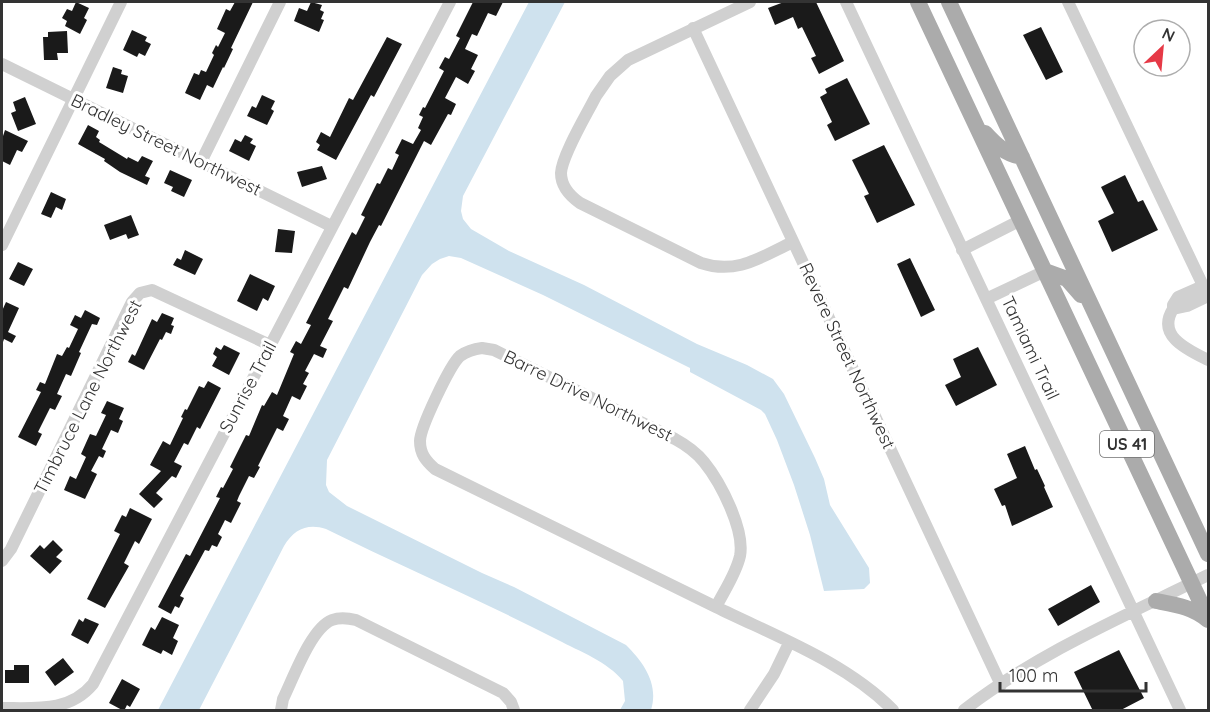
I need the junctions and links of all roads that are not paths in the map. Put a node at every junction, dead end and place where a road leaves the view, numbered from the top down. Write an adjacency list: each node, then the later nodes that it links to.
1 (121, 2): 11 (street)
2 (280, 2): 14 (street)
3 (450, 2): 16 (street, Sunrise Trail)
4 (750, 2): 9 (street)
5 (846, 2): 19 (street, Tamiami Trail)
6 (918, 2): 12 (main road, US 41)
7 (949, 2): 13 (main road, US 41)
8 (1068, 2): 21 (street)
9 (693, 28): 17 (street, Revere Street Northwest); 17 (street)
10 (2, 64): 11 (street, Bradley Street Northwest)
11 (73, 99): 14 (street, Bradley Street Northwest); 18 (street)
12 (976, 124): 13 (main road); 15 (main road, US 41)
13 (1022, 157): 23 (main road, US 41)
14 (201, 162): 16 (street, Bradley Street Northwest)
15 (1021, 220): 19 (street); 20 (main road, US 41)
16 (331, 226): 24 (street, Sunrise Trail)
17 (793, 242): 37 (street, Revere Street Northwest)
18 (2, 245)
19 (962, 250): 22 (street, Tamiami Trail)
20 (1045, 271): 22 (street); 23 (main road); 31 (main road, US 41)
21 (1205, 291): 25 (street)
22 (986, 299): 34 (street, Tamiami Trail)
23 (1092, 306): 26 (main road, US 41)
24 (270, 345): 29 (street, Timbruce Lane Northwest); 38 (street, Sunrise Trail)
25 (1209, 360)
26 (1195, 526): 27 (main road); 28 (main road, US 41)
27 (1209, 539)
28 (1209, 554)
29 (2, 561)
30 (1209, 575): 31 (street)
31 (1192, 583): 32 (street); 35 (main road, US 41)
32 (1156, 601): 34 (street); 35 (main road)
33 (716, 607): 33 (street, Barre Drive Northwest); 36 (street, Barre Drive Northwest)
34 (1133, 613): 37 (street); 44 (street, Tamiami Trail)
35 (1209, 619)
36 (789, 643): 41 (street); 42 (street, Barre Drive Northwest)
37 (1001, 685): 43 (street)
38 (2, 708)
39 (281, 711): 40 (street)
40 (514, 711)
41 (750, 711)
42 (893, 711)
43 (964, 711)
44 (1179, 711)

